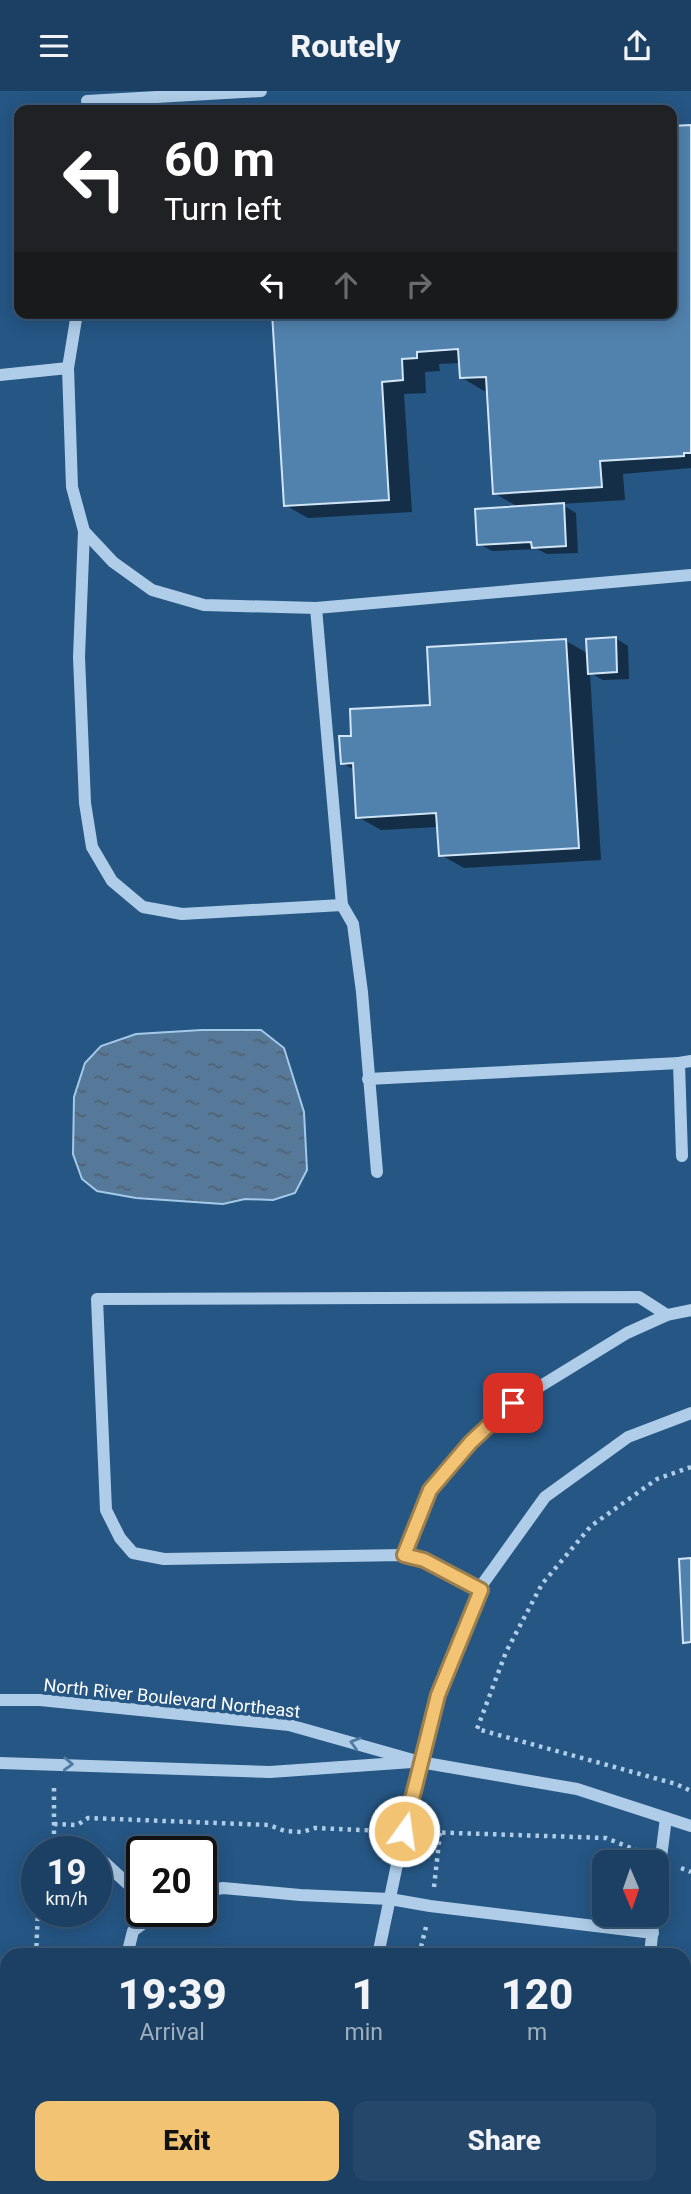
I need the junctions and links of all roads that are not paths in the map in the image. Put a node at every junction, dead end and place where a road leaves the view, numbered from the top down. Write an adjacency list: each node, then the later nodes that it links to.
1 (261, 91): 2 (street)
2 (87, 101)
3 (76, 319): 4 (street)
4 (68, 368): 5 (street); 6 (street)
5 (0, 375)
6 (84, 531): 8 (street); 9 (street)
7 (691, 575): 8 (street)
8 (316, 608): 9 (street)
9 (342, 905): 11 (street)
10 (685, 1062): 11 (street); 12 (street)
11 (368, 1079): 13 (street)
12 (682, 1156)
13 (377, 1172)
14 (691, 1310): 15 (street)
15 (667, 1315): 17 (street); 17 (street)
16 (691, 1413): 18 (street)
17 (404, 1555): 18 (street)
18 (481, 1590): 20 (street)
19 (0, 1700): 20 (street, North River Boulevard Northeast, one-way to 19)
20 (420, 1762): 21 (street, North River Boulevard Northeast, one-way to 20); 22 (street, North River Boulevard Northeast); 28 (street)
21 (0, 1763)
22 (666, 1818): 23 (street, North River Boulevard Northeast); 24 (street)
23 (691, 1826)
24 (661, 1850)
25 (112, 1869): 26 (street)
26 (126, 1882)
27 (217, 1889): 28 (street)
28 (390, 1899): 31 (street); 33 (street)
29 (138, 1927): 32 (street)
30 (653, 1927): 31 (street)
31 (653, 1933): 34 (street)
32 (129, 1948)
33 (380, 1948)
34 (651, 1948)

